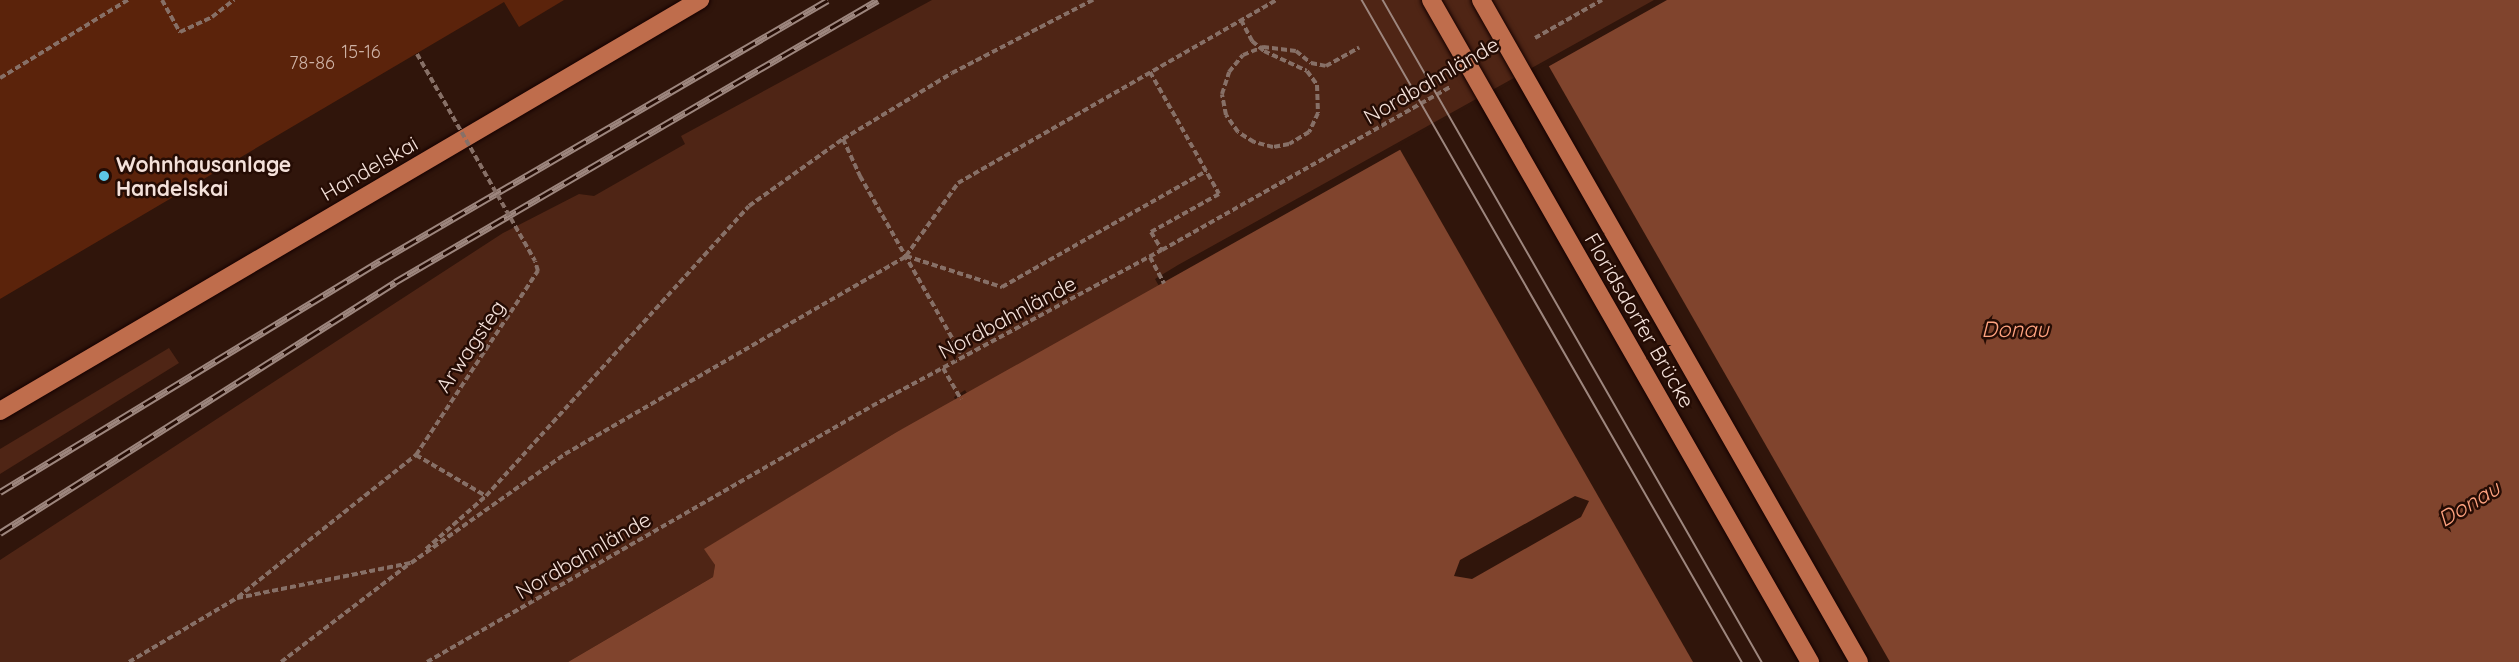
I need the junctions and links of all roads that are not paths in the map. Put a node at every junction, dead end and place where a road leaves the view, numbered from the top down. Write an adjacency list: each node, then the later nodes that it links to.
1 (700, 0): 4 (main road, Handelskai)
2 (1431, 0): 5 (main road, Floridsdorfer Brücke, bridge)
3 (1482, 0): 6 (main road, Floridsdorfer Brücke, bridge)
4 (0, 411)
5 (1810, 662)
6 (1859, 662)

